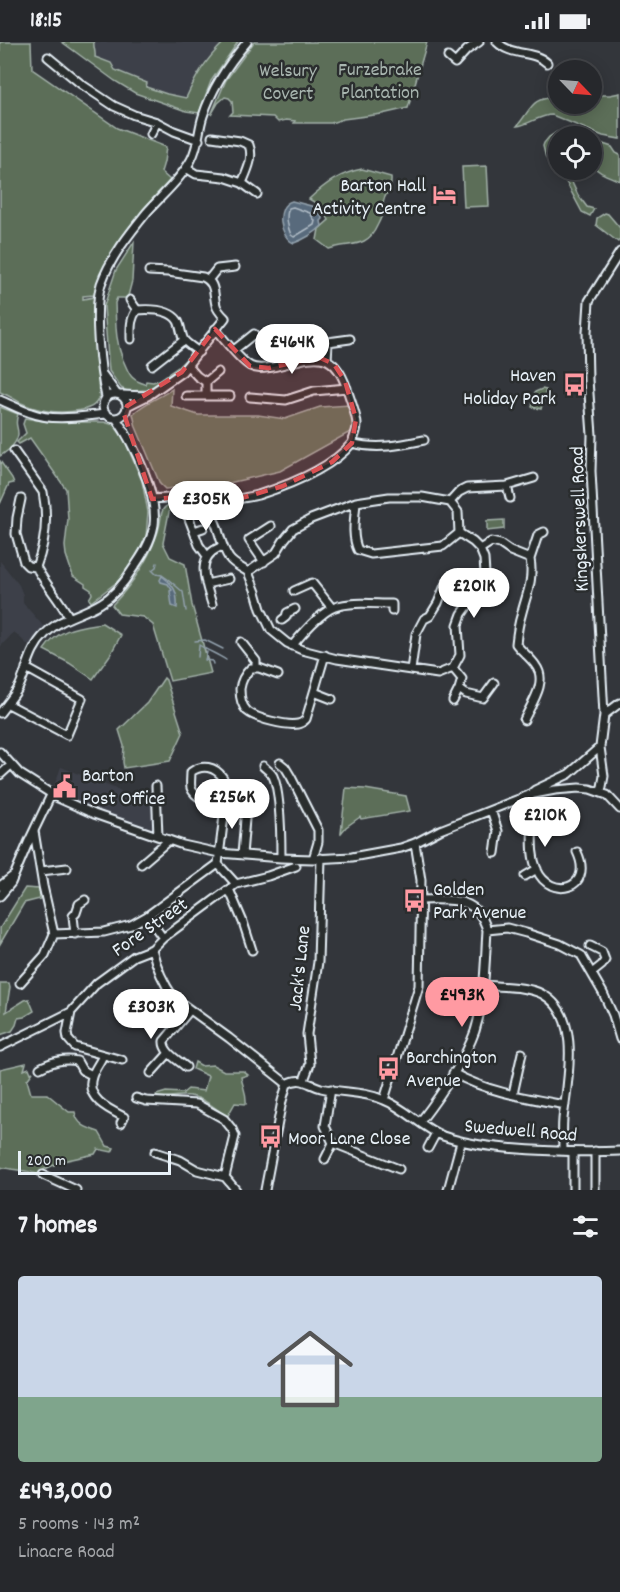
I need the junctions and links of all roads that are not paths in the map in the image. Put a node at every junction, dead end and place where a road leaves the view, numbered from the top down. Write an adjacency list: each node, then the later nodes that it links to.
1 (247, 42): 12 (street)
2 (479, 42): 5 (street)
3 (496, 42): 4 (street)
4 (548, 52)
5 (448, 57)
6 (48, 68): 7 (street)
7 (157, 122): 9 (street); 12 (street)
8 (229, 129): 11 (street)
9 (151, 134)
10 (212, 137): 11 (street)
11 (227, 139): 14 (street)
12 (199, 140): 13 (street)
13 (186, 168): 14 (street); 39 (street)
14 (243, 183): 15 (street)
15 (257, 194)
16 (620, 252): 114 (street, Kingskerswell Road)
17 (235, 267): 18 (street)
18 (226, 268): 20 (street); 21 (street)
19 (149, 271): 21 (street)
20 (226, 277)
21 (208, 279): 24 (street)
22 (130, 300): 23 (street)
23 (137, 310): 26 (street); 28 (street)
24 (215, 329): 30 (street); 31 (street)
25 (254, 334): 30 (street)
26 (132, 339)
27 (350, 339): 33 (street)
28 (184, 340): 31 (street); 32 (street)
29 (295, 342): 34 (street)
30 (234, 350): 34 (street)
31 (199, 352): 36 (street)
32 (160, 358): 35 (street); 37 (street)
33 (327, 360): 34 (street); 41 (street)
34 (296, 361)
35 (152, 365)
36 (188, 366): 40 (street); 44 (street)
37 (166, 367)
38 (218, 372): 40 (street)
39 (102, 373): 43 (street); 51 (street)
40 (206, 382): 46 (street)
41 (347, 388): 49 (street); 59 (street)
42 (260, 390): 49 (street)
43 (119, 394): 44 (street); 51 (street); 52 (street)
44 (149, 395): 52 (street)
45 (186, 396): 46 (street)
46 (206, 396): 47 (street)
47 (230, 396)
48 (250, 397): 49 (street)
49 (258, 398)
50 (0, 400): 55 (street)
51 (105, 400): 53 (street); 55 (street)
52 (127, 406): 54 (street)
53 (107, 414): 55 (street); 56 (street)
54 (124, 414): 56 (street); 57 (street)
55 (81, 416)
56 (116, 418): 57 (street)
57 (128, 436): 67 (street)
58 (424, 440): 60 (street)
59 (352, 443): 60 (street); 70 (street)
60 (402, 445): 62 (street)
61 (14, 451): 86 (street)
62 (402, 454)
63 (534, 478): 64 (street)
64 (507, 486): 65 (street); 69 (street)
65 (510, 498)
66 (21, 499): 86 (street)
67 (152, 499): 70 (street); 96 (street)
68 (356, 502): 69 (street); 81 (street); 85 (street)
69 (450, 502): 77 (street)
70 (209, 512): 79 (street)
71 (188, 516): 74 (street)
72 (271, 526): 78 (street)
73 (203, 528): 74 (street)
74 (194, 531): 82 (street)
75 (530, 531): 84 (street)
76 (244, 533): 78 (street)
77 (459, 533): 80 (street); 81 (street)
78 (249, 540): 85 (street)
79 (223, 546): 82 (street); 87 (street)
80 (480, 549): 84 (street); 103 (street)
81 (358, 550): 83 (street)
82 (207, 556): 89 (street)
83 (352, 558)
84 (530, 559): 115 (street)
85 (264, 562): 87 (street)
86 (36, 567): 96 (street)
87 (248, 572): 97 (street)
88 (229, 579): 89 (street)
89 (206, 584): 93 (street)
90 (446, 584): 104 (street)
91 (294, 591): 94 (street)
92 (392, 596): 94 (street)
93 (212, 604)
94 (332, 608): 99 (street)
95 (295, 609): 97 (street)
96 (69, 617): 102 (street)
97 (271, 630): 99 (street)
98 (241, 642): 101 (street)
99 (292, 646): 100 (street)
100 (325, 655): 104 (street); 108 (street)
101 (256, 667): 105 (street); 108 (street)
102 (26, 668): 112 (street); 112 (street)
103 (453, 668): 104 (street); 107 (street)
104 (411, 670)
105 (278, 675)
106 (494, 683): 107 (street)
107 (459, 690): 110 (street)
108 (314, 692): 109 (street)
109 (332, 699)
110 (453, 700)
111 (620, 703): 114 (street)
112 (8, 704): 113 (street)
113 (0, 713)
114 (604, 715): 116 (street, Kingskerswell Road)
115 (524, 720)
116 (600, 747): 123 (street, Kingskerswell Road); 125 (street)
117 (0, 752): 119 (street)
118 (280, 763): 140 (street)
119 (11, 765): 121 (street); 124 (street)
120 (263, 766): 138 (street)
121 (0, 775)
122 (156, 786): 131 (street)
123 (601, 792): 125 (street); 128 (street)
124 (51, 795): 130 (street); 131 (street)
125 (529, 795): 129 (street); 145 (street)
126 (218, 802): 126 (street); 135 (street)
127 (246, 807): 137 (street)
128 (620, 808)
129 (491, 810): 133 (street); 136 (street)
130 (34, 831): 146 (street); 147 (street)
131 (158, 836): 132 (street)
132 (169, 840): 135 (street); 141 (street)
133 (415, 843): 139 (street); 154 (street)
134 (577, 852): 145 (street)
135 (219, 853): 137 (street); 142 (street)
136 (495, 853)
137 (242, 855): 138 (street)
138 (281, 858): 140 (street)
139 (321, 858): 140 (street); 183 (street, Jack's Lane)
140 (313, 859)
141 (141, 864)
142 (219, 864): 149 (street); 155 (street)
143 (296, 866): 149 (street, Fore Street)
144 (67, 868): 146 (street)
145 (537, 868): 148 (street)
146 (41, 871): 157 (street)
147 (15, 874): 150 (street); 152 (street)
148 (525, 876)
149 (236, 884): 151 (street, Fore Street)
150 (0, 886)
151 (229, 889): 159 (street, Fore Street); 162 (street)
152 (0, 896)
153 (85, 900): 158 (street)
154 (420, 900): 156 (street); 188 (street)
155 (147, 916): 158 (street); 159 (street)
156 (487, 930): 163 (street); 165 (street)
157 (54, 934): 158 (street); 164 (street)
158 (75, 934)
159 (164, 938): 161 (street, Fore Street)
160 (590, 946): 163 (street)
161 (152, 949): 166 (street); 168 (street, Fore Street)
162 (252, 950)
163 (592, 972): 169 (street)
164 (20, 983)
165 (483, 985): 181 (street); 189 (street)
166 (174, 998): 167 (street); 170 (street)
167 (190, 1010): 173 (street); 184 (street)
168 (71, 1012): 172 (street, Fore Street); 176 (street)
169 (616, 1013): 171 (street)
170 (140, 1022)
171 (620, 1039)
172 (0, 1047): 175 (street)
173 (169, 1053): 178 (street); 180 (street)
174 (522, 1053): 186 (street)
175 (0, 1055)
176 (103, 1055): 177 (street); 182 (street)
177 (122, 1060)
178 (186, 1067)
179 (40, 1068): 182 (street)
180 (151, 1073)
181 (453, 1074): 186 (street); 190 (street)
182 (92, 1075): 191 (street)
183 (304, 1080): 184 (street); 185 (street, Swedwell Road)
184 (288, 1084): 207 (street)
185 (331, 1089): 188 (street, Swedwell Road); 194 (street)
186 (513, 1094): 189 (street)
187 (136, 1098): 204 (street)
188 (384, 1100): 190 (street, Swedwell Road)
189 (565, 1105): 196 (street)
190 (420, 1122): 192 (street, Swedwell Road)
191 (121, 1123)
192 (436, 1133): 193 (street, Swedwell Road); 195 (street)
193 (461, 1142): 196 (street, Swedwell Road); 208 (street)
194 (333, 1143): 201 (street); 202 (street)
195 (428, 1148)
196 (563, 1151): 200 (street, Swedwell Road)
197 (595, 1151): 198 (street, Swedwell Road); 200 (street, Swedwell Road); 210 (street)
198 (620, 1151)
199 (155, 1152): 204 (street)
200 (573, 1152): 209 (street)
201 (325, 1159)
202 (399, 1169)
203 (43, 1175): 205 (street)
204 (225, 1178): 206 (street)
205 (76, 1190)
206 (236, 1190)
207 (265, 1190)
208 (448, 1190)
209 (573, 1190)
210 (595, 1190)

